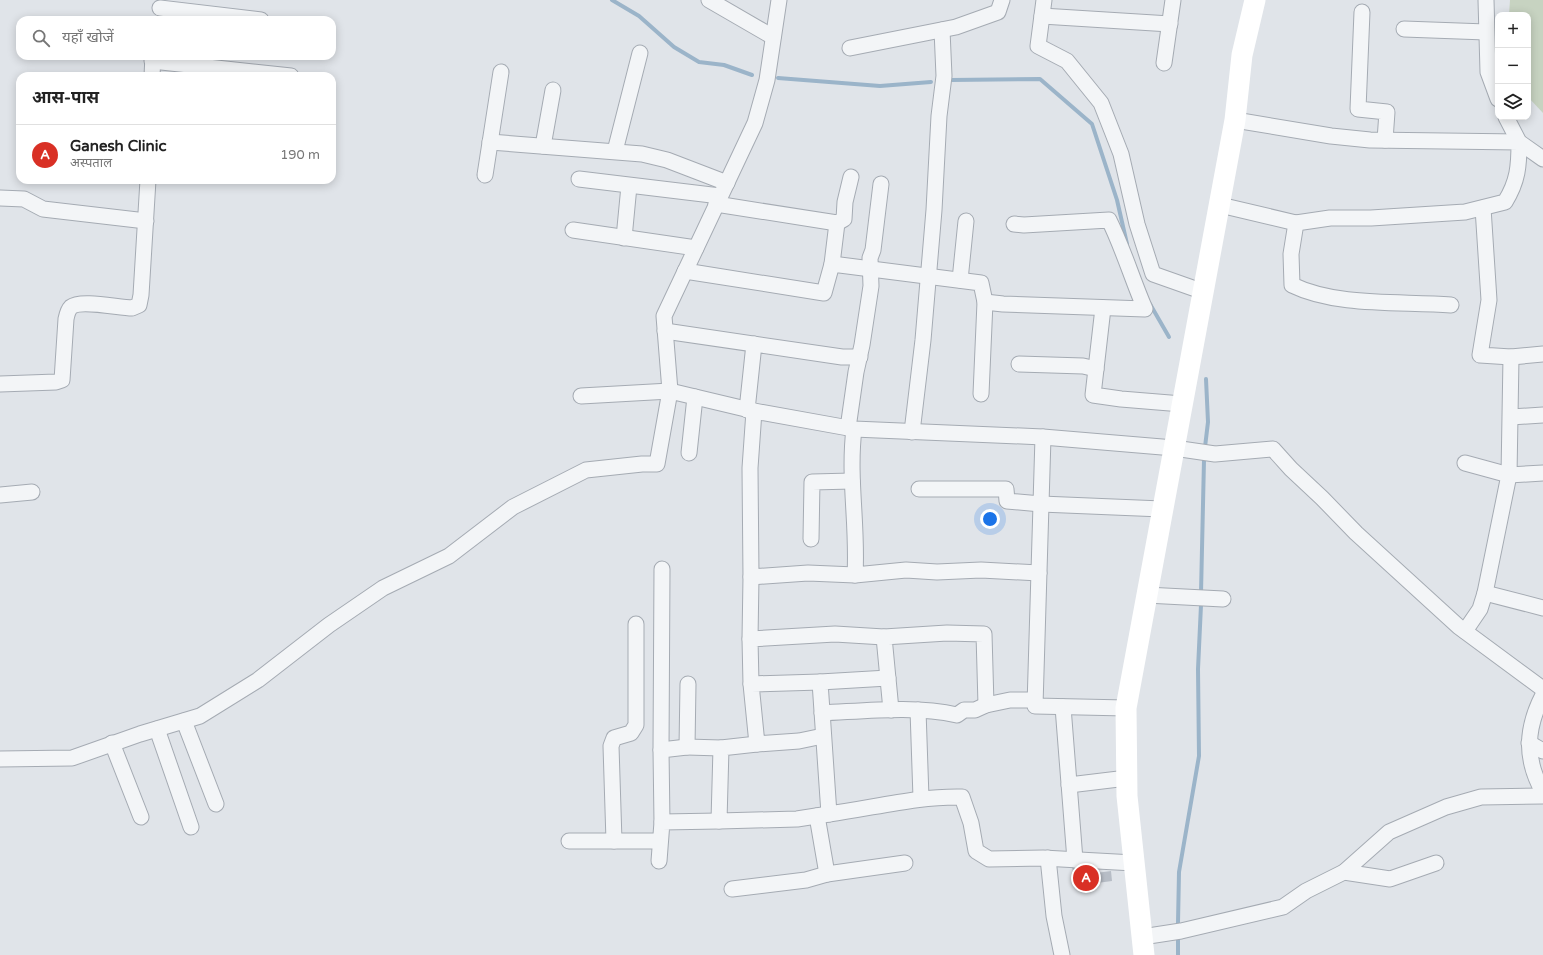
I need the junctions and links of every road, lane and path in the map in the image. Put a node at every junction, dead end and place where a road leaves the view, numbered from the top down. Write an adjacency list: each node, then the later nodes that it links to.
1 (709, 0): 16 (street)
2 (779, 0): 16 (street)
3 (1002, 0): 14 (street)
4 (1044, 0): 11 (street)
5 (1173, 0): 12 (street)
6 (1255, 0): 27 (street)
7 (1486, 0): 15 (street)
8 (160, 9): 10 (street)
9 (1362, 12): 29 (street)
10 (224, 16)
11 (1042, 16): 12 (street); 59 (street)
12 (1170, 24): 21 (street)
13 (1404, 29): 15 (street)
14 (942, 30): 17 (street); 57 (street)
15 (1486, 32): 26 (street)
16 (773, 37): 38 (street)
17 (850, 48)
18 (640, 53): 33 (street)
19 (152, 60): 22 (street)
20 (167, 60): 23 (street)
21 (1164, 63)
22 (152, 72)
23 (260, 72)
24 (501, 72): 30 (street)
25 (553, 90): 32 (street)
26 (1495, 91)
27 (1235, 120): 29 (street); 44 (street)
28 (1508, 120): 31 (street)
29 (1385, 140): 31 (street)
30 (490, 142): 32 (street); 35 (street)
31 (1519, 142): 34 (street); 45 (street)
32 (543, 146): 33 (street)
33 (615, 151): 38 (street)
34 (1543, 159)
35 (485, 175)
36 (851, 177): 48 (street)
37 (579, 180): 41 (street)
38 (727, 183): 43 (street)
39 (148, 184): 46 (street)
40 (882, 184): 55 (street)
41 (629, 186): 43 (street); 52 (street)
42 (0, 198): 46 (street)
43 (718, 200): 48 (street); 53 (street)
44 (1220, 205): 49 (street); 59 (street)
45 (1484, 208): 49 (street); 67 (street)
46 (146, 221): 70 (street)
47 (966, 221): 58 (street)
48 (837, 223): 54 (street)
49 (1296, 223): 61 (street)
50 (1014, 224): 62 (street)
51 (573, 230): 52 (street)
52 (624, 238): 53 (street)
53 (696, 248): 56 (street)
54 (832, 264): 55 (street); 56 (street)
55 (870, 269): 57 (street); 66 (street)
56 (685, 271): 63 (street)
57 (927, 276): 58 (street); 80 (street)
58 (960, 280): 60 (street)
59 (1204, 292): 75 (street)
60 (985, 302): 62 (street); 72 (street)
61 (1451, 305)
62 (1103, 308): 69 (street)
63 (665, 331): 64 (street); 71 (street)
64 (754, 344): 66 (street); 76 (street)
65 (1543, 354): 67 (street)
66 (860, 357): 79 (street)
67 (1511, 357): 78 (street)
68 (1019, 364): 69 (street)
69 (1096, 369): 75 (street)
70 (0, 384)
71 (670, 391): 73 (street); 74 (street); 119 (street)
72 (981, 394)
73 (581, 396)
74 (695, 397): 76 (street); 83 (street)
75 (1182, 404): 82 (street)
76 (751, 410): 79 (street); 97 (street)
77 (1543, 415): 78 (street)
78 (1511, 418): 86 (street)
79 (851, 429): 80 (street); 87 (street)
80 (912, 432): 81 (street)
81 (1043, 437): 82 (street); 91 (street)
82 (1174, 448): 92 (street); 103 (street)
83 (689, 453)
84 (1465, 463): 86 (street)
85 (1543, 473): 86 (street)
86 (1509, 475): 98 (street)
87 (852, 482): 93 (street); 96 (street)
88 (919, 489): 91 (street)
89 (32, 492): 90 (street)
90 (0, 495)
91 (1041, 504): 92 (street); 95 (street)
92 (1162, 509): 99 (street)
93 (811, 539)
94 (662, 569): 127 (street)
95 (1039, 573): 96 (street); 112 (street)
96 (855, 575): 97 (street)
97 (751, 577): 105 (street)
98 (1485, 593): 101 (street); 103 (street)
99 (1146, 595): 100 (street); 115 (street)
100 (1223, 599)
101 (1543, 608)
102 (636, 624): 142 (street)
103 (1465, 631): 110 (street)
104 (884, 637): 105 (street); 106 (street); 113 (street)
105 (750, 639): 109 (street)
106 (888, 678): 107 (street); 116 (street)
107 (820, 682): 109 (street); 118 (street)
108 (688, 684): 125 (street)
109 (751, 684): 124 (street)
110 (1543, 689)
111 (1543, 695): 123 (street)
112 (1035, 700): 113 (street); 114 (street)
113 (986, 704): 117 (street)
114 (1063, 707): 115 (street); 131 (street)
115 (1126, 708): 130 (street)
116 (891, 710): 117 (street); 118 (street)
117 (918, 710): 134 (street)
118 (822, 714): 121 (street)
119 (184, 721): 120 (street); 135 (street)
120 (157, 729): 122 (street); 140 (street)
121 (823, 736): 124 (street); 136 (street)
122 (112, 743): 129 (street); 137 (street)
123 (1529, 743): 128 (street); 132 (street)
124 (757, 744): 126 (street)
125 (687, 747): 126 (street); 127 (street)
126 (721, 748): 138 (street)
127 (661, 750): 139 (street)
128 (1543, 751)
129 (0, 759)
130 (1127, 778): 131 (street); 148 (street)
131 (1069, 785): 146 (street)
132 (1543, 792)
133 (1543, 796): 150 (street)
134 (921, 798): 136 (street); 144 (street)
135 (216, 804)
136 (823, 815): 138 (street); 151 (street)
137 (141, 818)
138 (719, 821): 139 (street)
139 (662, 822): 143 (street)
140 (191, 827)
141 (570, 841): 142 (street)
142 (614, 841): 143 (street)
143 (660, 841): 145 (street)
144 (1048, 858): 146 (street); 154 (street)
145 (659, 860)
146 (1075, 860): 148 (street)
147 (905, 863): 151 (street)
148 (1134, 863): 153 (street)
149 (1436, 863): 150 (street)
150 (1344, 872): 153 (street)
151 (827, 874): 152 (street)
152 (732, 889)
153 (1143, 946)
154 (1062, 955)

